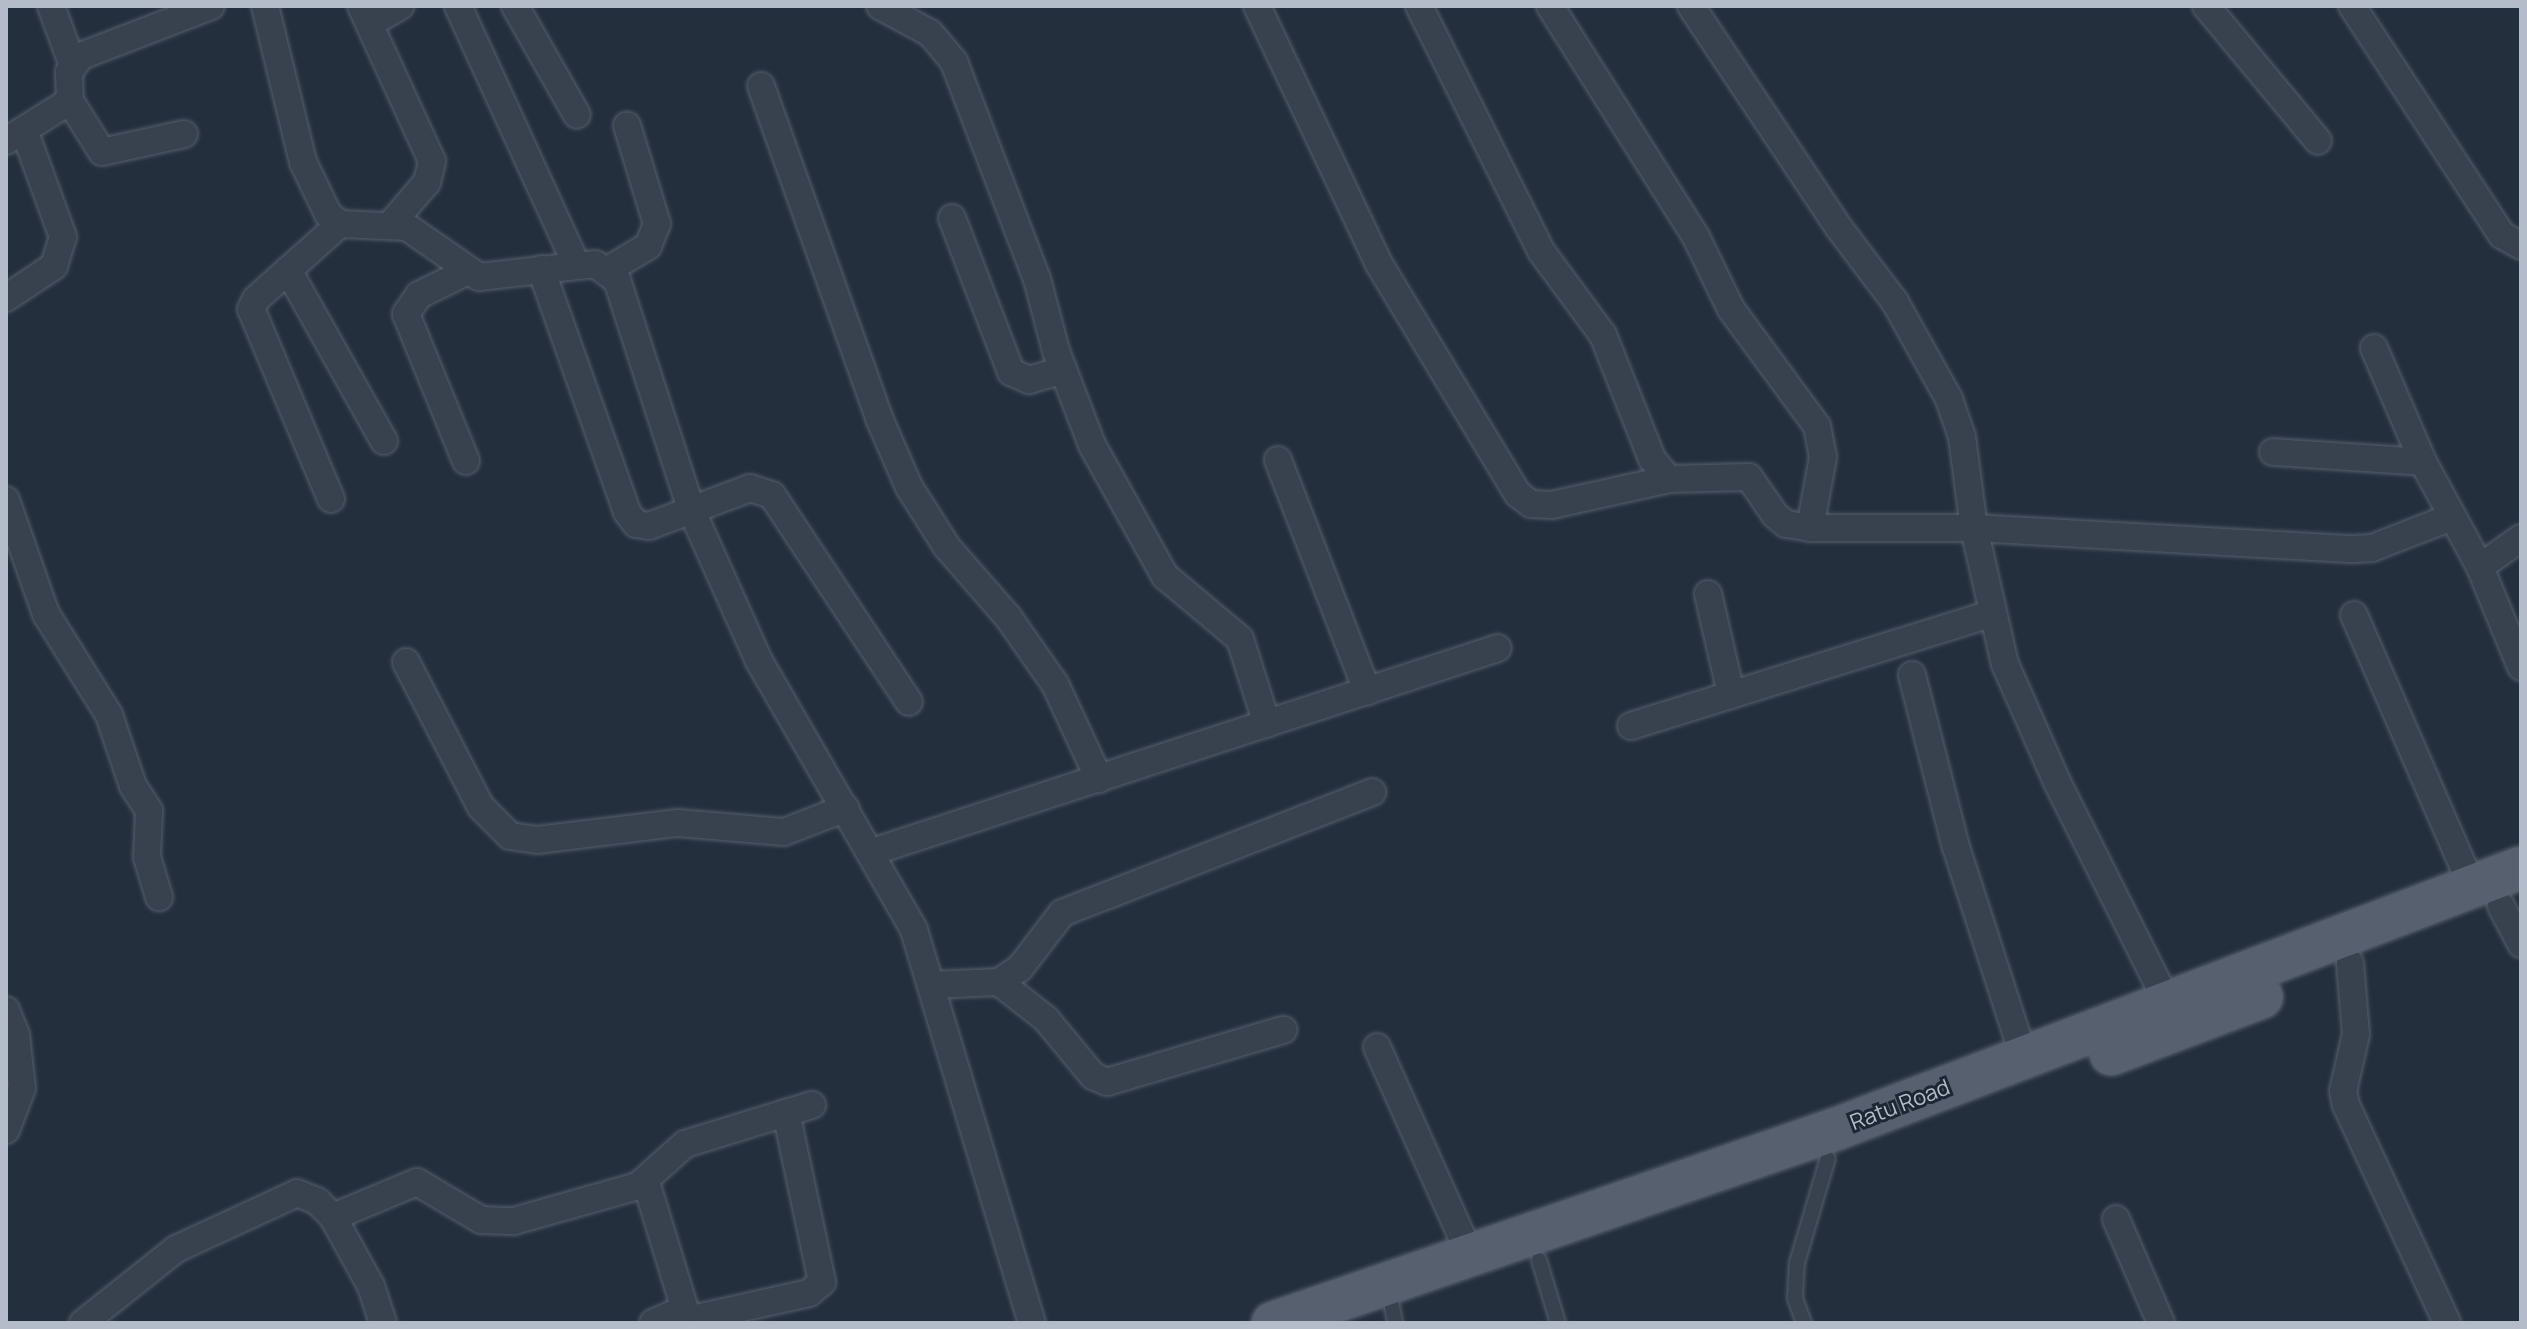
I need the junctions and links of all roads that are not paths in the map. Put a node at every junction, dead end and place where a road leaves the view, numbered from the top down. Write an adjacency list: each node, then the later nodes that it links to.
1 (51, 6): 15 (street)
2 (211, 6): 15 (street)
3 (265, 6): 24 (street)
4 (401, 6): 14 (street)
5 (458, 6): 27 (street)
6 (515, 6): 18 (street)
7 (880, 6): 34 (street)
8 (1257, 6): 40 (street)
9 (1419, 6): 40 (street)
10 (1550, 6): 45 (street)
11 (1691, 6): 46 (street)
12 (2206, 6): 22 (street)
13 (2352, 6): 26 (street)
14 (366, 15): 25 (street)
15 (72, 63): 17 (street)
16 (761, 86): 61 (street)
17 (70, 101): 20 (street); 21 (street)
18 (577, 115)
19 (627, 125): 30 (street)
20 (184, 134)
21 (15, 135): 32 (street)
22 (2318, 141)
23 (952, 218): 34 (street)
24 (340, 224): 25 (street); 29 (street)
25 (391, 224): 31 (street)
26 (2521, 246)
27 (577, 266): 28 (street); 30 (street)
28 (541, 269): 31 (street); 43 (street)
29 (288, 270): 35 (street); 41 (street)
30 (608, 270): 43 (street)
31 (466, 272): 38 (street)
32 (6, 298)
33 (2374, 348): 39 (street)
34 (1063, 370): 59 (street)
35 (384, 441)
36 (2273, 452): 39 (street)
37 (1278, 460): 56 (street)
38 (466, 461)
39 (2423, 462): 44 (street)
40 (1669, 479): 45 (street)
41 (331, 499)
42 (6, 500): 66 (street)
43 (691, 509): 58 (street); 63 (street)
44 (2452, 517): 46 (street); 48 (street)
45 (1810, 528): 46 (street)
46 (1974, 528): 50 (street)
47 (2521, 538): 48 (street)
48 (2480, 567): 54 (street)
49 (1708, 594): 57 (street)
50 (1990, 614): 57 (street); 73 (street)
51 (2354, 615): 67 (street)
52 (1498, 648): 56 (street)
53 (406, 662): 63 (street)
54 (2521, 667)
55 (1912, 675): 76 (street)
56 (1367, 691): 59 (street)
57 (1731, 694): 60 (street)
58 (909, 702)
59 (1267, 724): 61 (street)
60 (1631, 726)
61 (1099, 779): 64 (street)
62 (1372, 792): 70 (street)
63 (846, 808): 64 (street)
64 (872, 852): 71 (street)
65 (2521, 868): 67 (main road, Ratu Road)
66 (159, 897)
67 (2498, 897): 68 (street); 69 (main road, Ratu Road); 73 (main road, Ratu Road)
68 (2521, 944)
69 (2350, 963): 73 (main road, Ratu Road); 97 (street)
70 (999, 982): 71 (street); 74 (street)
71 (932, 985): 92 (street)
72 (6, 1010): 79 (street)
73 (2173, 1015): 76 (main road, Ratu Road); 80 (main road, Ratu Road)
74 (1283, 1030)
75 (1377, 1047): 84 (street)
76 (2024, 1058): 84 (main road, Ratu Road)
77 (812, 1105): 78 (street)
78 (786, 1113): 81 (street); 87 (street)
79 (6, 1130)
80 (1828, 1158): 85 (main road, Ratu Road); 95 (lane)
81 (646, 1182): 82 (street); 87 (street)
82 (333, 1217): 89 (street); 90 (street)
83 (2116, 1219): 96 (street)
84 (1470, 1255): 86 (main road, Ratu Road)
85 (1539, 1260): 86 (main road, Ratu Road); 94 (lane)
86 (1392, 1305): 88 (main road, Ratu Road); 93 (main road, Ratu Road)
87 (687, 1317): 91 (street)
88 (1285, 1321)
89 (83, 1323)
90 (383, 1323)
91 (653, 1323)
92 (1032, 1323)
93 (1350, 1323)
94 (1558, 1323)
95 (1804, 1323)
96 (2161, 1323)
97 (2447, 1323)

